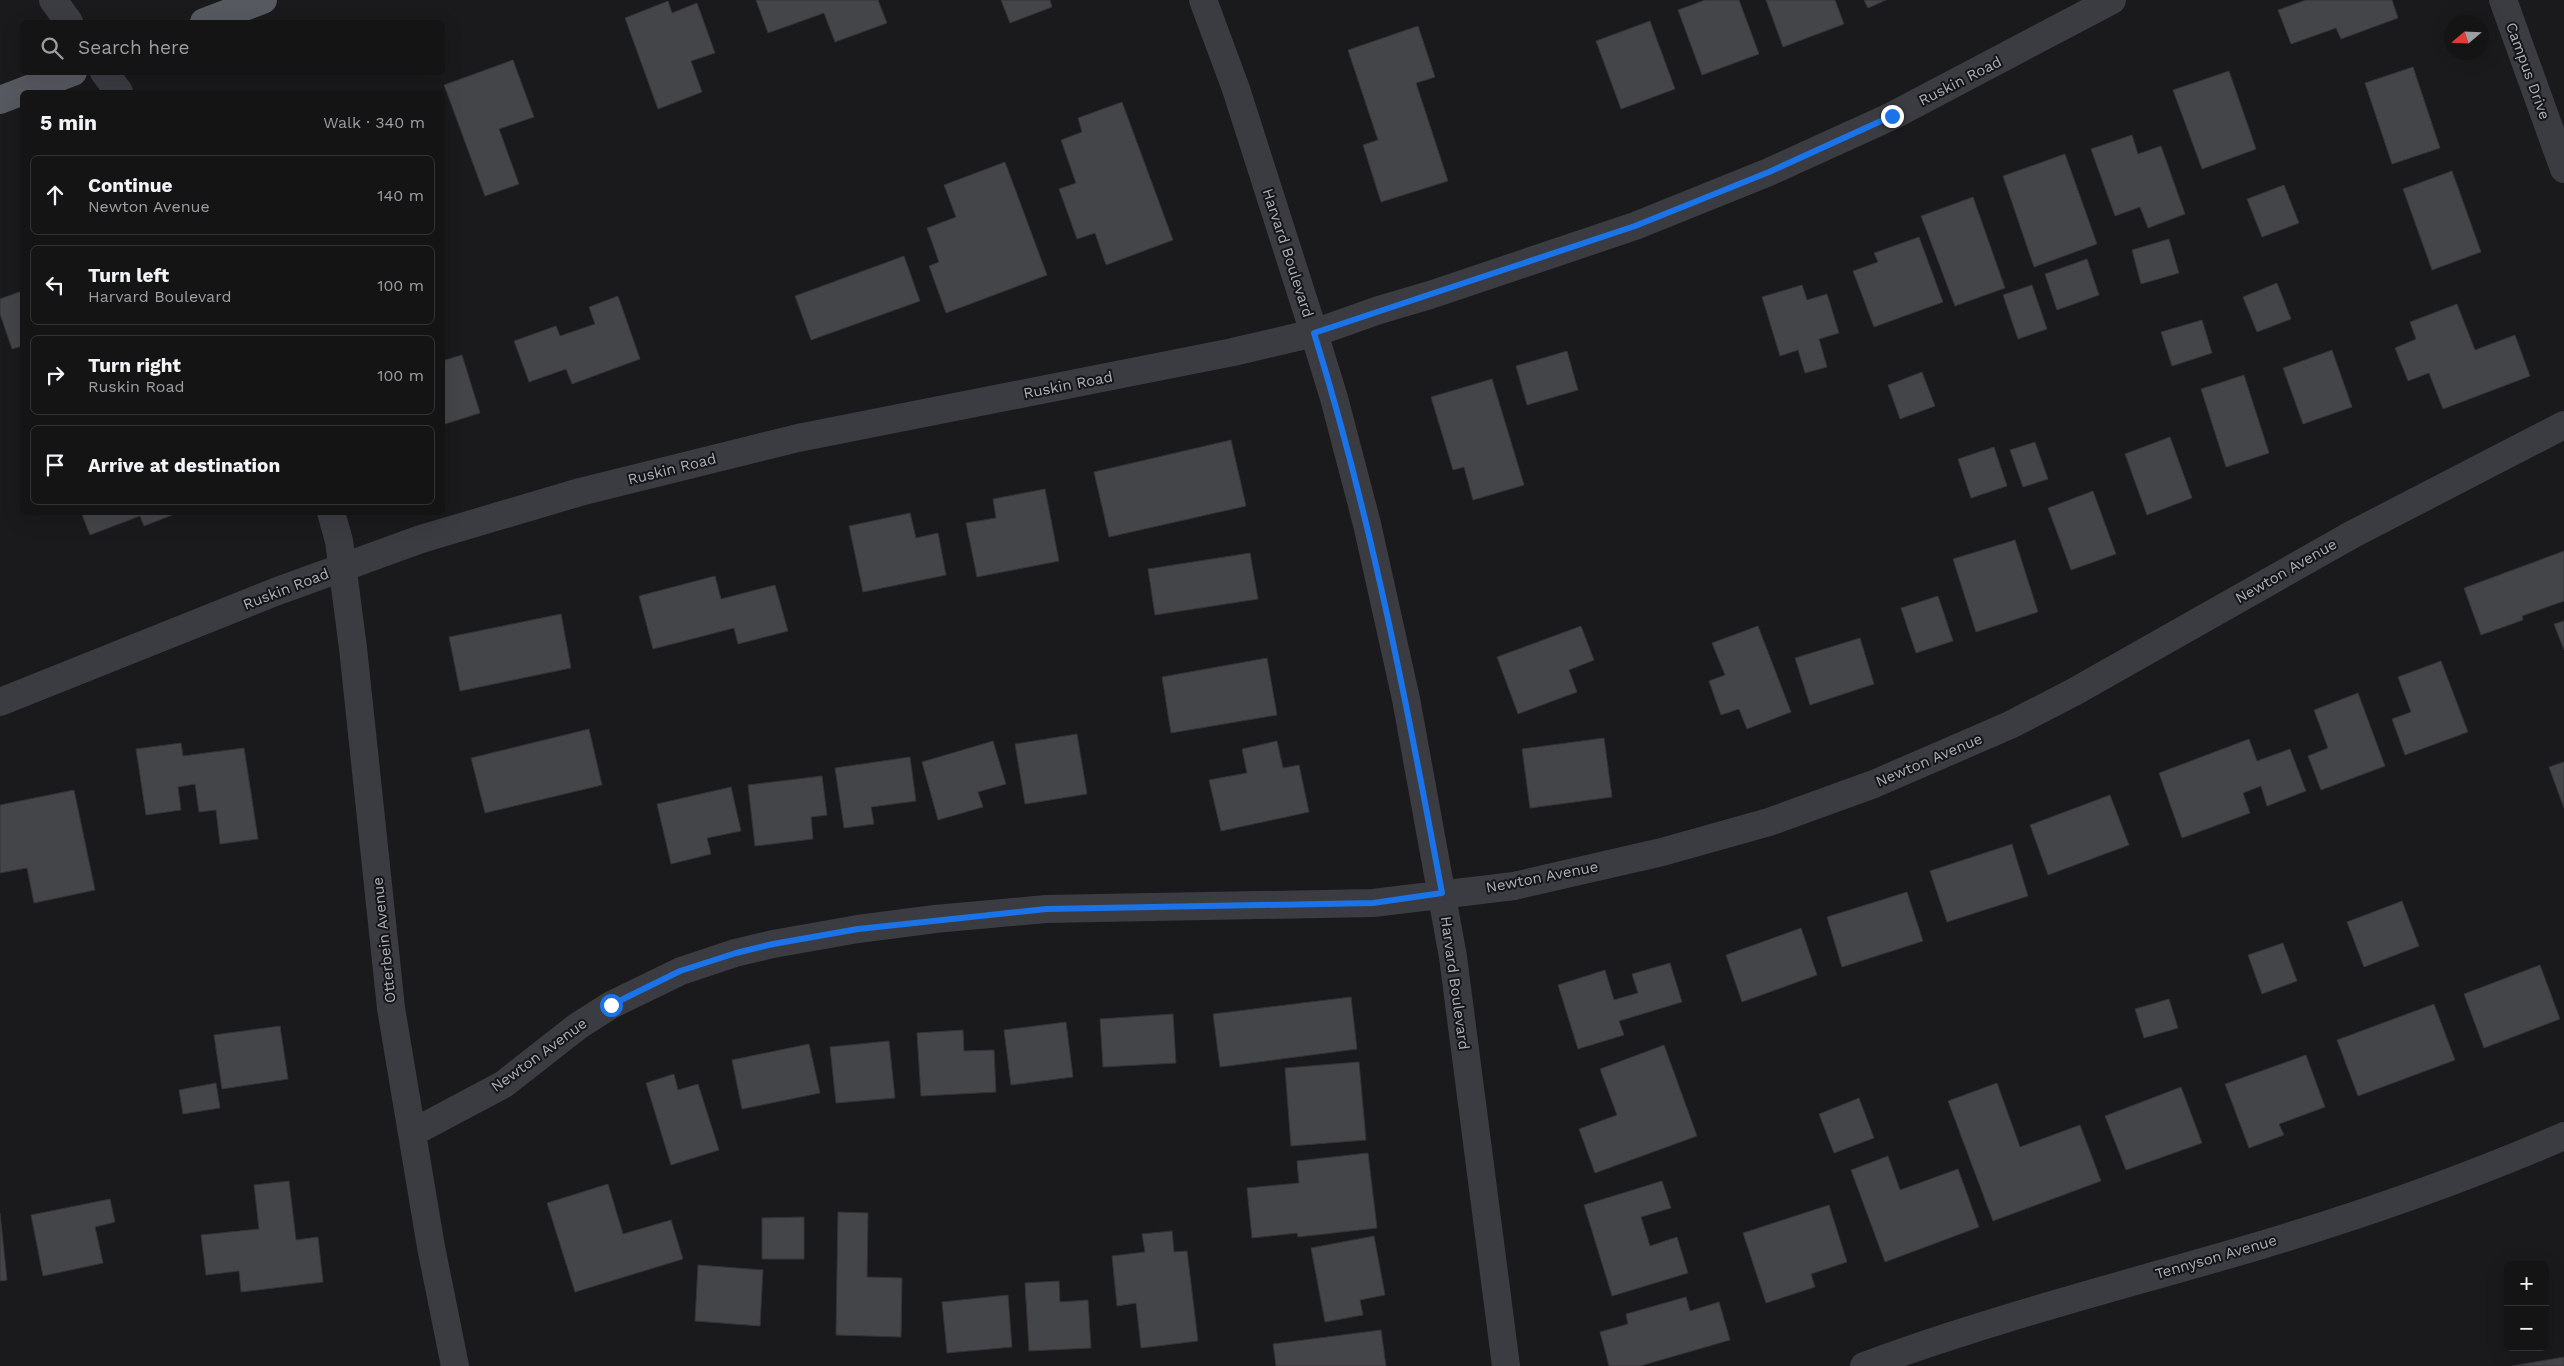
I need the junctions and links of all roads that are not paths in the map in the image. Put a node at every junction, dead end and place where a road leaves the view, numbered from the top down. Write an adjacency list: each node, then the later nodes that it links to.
1 (53, 0): 6 (street)
2 (263, 0): 7 (main road)
3 (1203, 0): 15 (street, Harvard Boulevard)
4 (2112, 0): 15 (street, Ruskin Road)
5 (2503, 0): 14 (street, Campus Drive)
6 (68, 20)
7 (209, 20)
8 (65, 75): 10 (main road)
9 (106, 75): 11 (street)
10 (26, 90)
11 (118, 90)
12 (20, 92): 13 (main road)
13 (0, 100)
14 (2564, 169)
15 (1314, 333): 18 (street, Ruskin Road); 20 (street, Harvard Boulevard)
16 (2564, 425): 20 (street, Newton Avenue)
17 (332, 515): 18 (street, Otterbein Avenue)
18 (342, 568): 19 (street, Ruskin Road); 21 (street, Otterbein Avenue)
19 (0, 702)
20 (1442, 893): 21 (street, Newton Avenue); 24 (street, Harvard Boulevard)
21 (412, 1133): 23 (street, Otterbein Avenue)
22 (2564, 1136): 25 (street, Tennyson Avenue)
23 (455, 1366)
24 (1506, 1366)
25 (1864, 1366)

